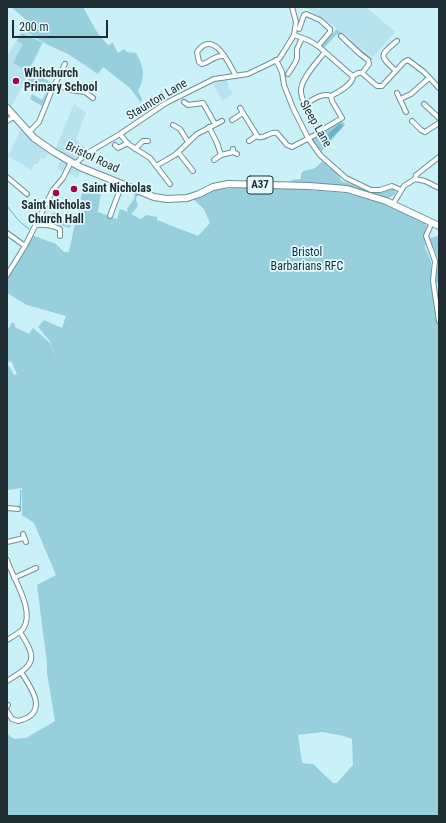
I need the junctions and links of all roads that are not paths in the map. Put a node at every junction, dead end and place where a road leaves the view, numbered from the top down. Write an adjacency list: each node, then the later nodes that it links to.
1 (293, 8): 3 (street, Staunton Lane)
2 (299, 29): 7 (street)
3 (294, 34): 5 (street); 10 (street, Staunton Lane)
4 (341, 36): 13 (street)
5 (302, 38): 7 (street); 14 (street)
6 (397, 41): 12 (street)
7 (318, 46): 8 (street)
8 (324, 52): 16 (street); 24 (street)
9 (224, 56): 9 (street); 15 (street)
10 (276, 60): 15 (street, Staunton Lane); 45 (street, Sleep Lane)
11 (65, 64): 18 (street)
12 (396, 71): 13 (street); 17 (street)
13 (362, 73): 16 (street)
14 (288, 74)
15 (236, 76): 43 (street, Staunton Lane)
16 (354, 76): 21 (street)
17 (429, 78): 19 (street); 23 (street)
18 (55, 84): 22 (street); 42 (street)
19 (439, 88)
20 (397, 93): 23 (street)
21 (331, 96): 24 (street); 41 (street)
22 (93, 98)
23 (400, 99): 29 (street)
24 (306, 104): 41 (street)
25 (424, 104): 32 (street)
26 (186, 105): 39 (street)
27 (7, 108): 31 (highway, Bristol Road / A37)
28 (240, 108): 30 (street)
29 (406, 112)
30 (243, 113): 33 (street); 44 (street)
31 (15, 116): 34 (street); 42 (highway, Bristol Road / A37)
32 (439, 118)
33 (232, 120)
34 (7, 121)
35 (222, 121): 39 (street)
36 (412, 121): 37 (street)
37 (439, 123)
38 (176, 124): 48 (street)
39 (215, 124): 40 (street)
40 (209, 127): 48 (street); 54 (street)
41 (319, 131): 45 (street)
42 (29, 132): 57 (highway, Bristol Road / A37)
43 (120, 134): 49 (street); 57 (street, Staunton Lane)
44 (256, 136): 45 (street); 47 (street)
45 (308, 138): 65 (street, Sleep Lane)
46 (144, 140): 51 (street)
47 (249, 140)
48 (188, 142): 53 (street)
49 (128, 143): 50 (street); 51 (street)
50 (117, 147)
51 (136, 149): 58 (street)
52 (234, 152): 54 (street)
53 (176, 153): 58 (street); 59 (street)
54 (221, 155): 56 (street)
55 (439, 157): 61 (street)
56 (214, 160)
57 (73, 163): 63 (highway, Bristol Road / A37); 70 (street)
58 (156, 166): 62 (street)
59 (193, 171)
60 (7, 177): 66 (street)
61 (415, 179): 64 (street); 65 (street)
62 (171, 182)
63 (122, 184): 67 (highway, Bristol Road / A37); 68 (street)
64 (439, 188)
65 (401, 190): 67 (street)
66 (27, 194)
67 (393, 204): 69 (highway, A37)
68 (110, 216)
69 (432, 222): 71 (highway, A37); 76 (street)
70 (35, 226): 73 (street); 74 (street)
71 (439, 226)
72 (7, 233): 74 (street)
73 (60, 236)
74 (25, 246): 75 (street)
75 (7, 275)
76 (439, 321)
77 (16, 507): 78 (street)
78 (7, 508)
79 (24, 538): 80 (street)
80 (7, 542)
81 (7, 560): 83 (street)
82 (36, 568): 83 (street)
83 (14, 578): 84 (street)
84 (20, 632): 85 (street); 86 (street)
85 (7, 640)
86 (22, 672): 87 (street); 88 (street)
87 (7, 681)
88 (7, 711)

